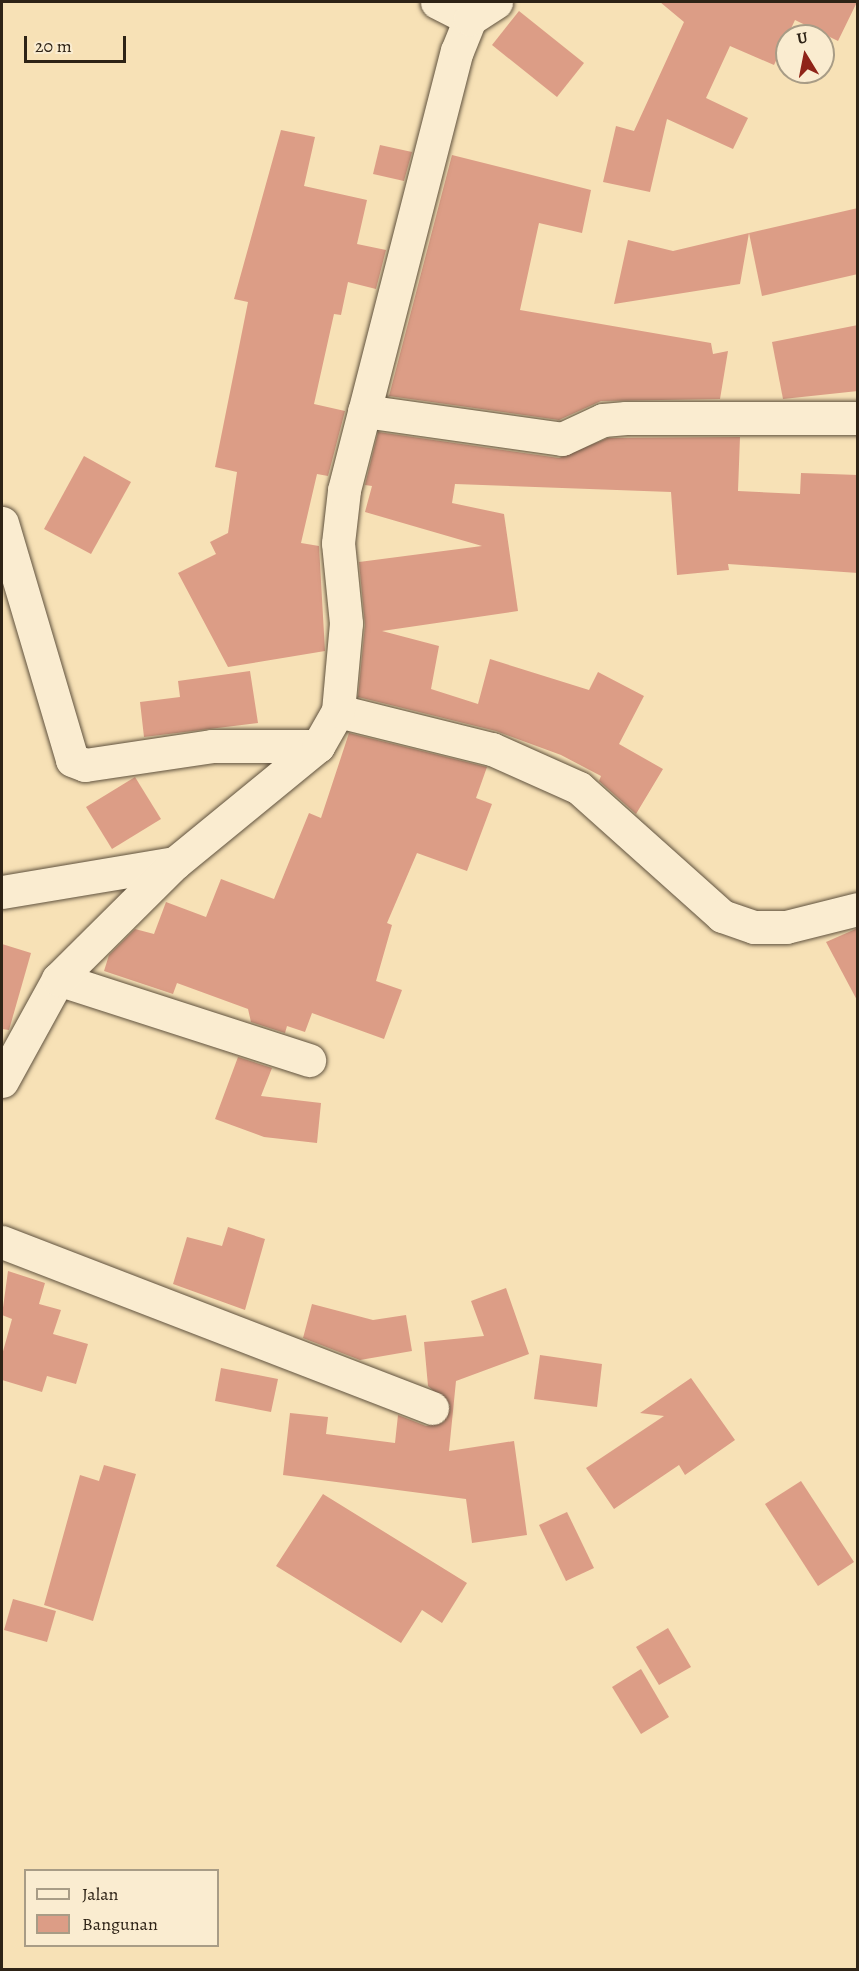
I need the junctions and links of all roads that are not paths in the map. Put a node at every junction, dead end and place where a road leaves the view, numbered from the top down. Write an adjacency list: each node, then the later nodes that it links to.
1 (437, 2): 3 (street)
2 (496, 2): 3 (street)
3 (470, 20): 4 (street)
4 (364, 411): 5 (street); 7 (street)
5 (858, 418)
6 (2, 523): 8 (street)
7 (338, 711): 8 (street); 11 (street)
8 (318, 746): 9 (street)
9 (175, 863): 10 (street); 12 (street)
10 (2, 892)
11 (858, 909)
12 (57, 979): 13 (street); 14 (street)
13 (309, 1060)
14 (2, 1081)
15 (2, 1242): 16 (street)
16 (432, 1408)

